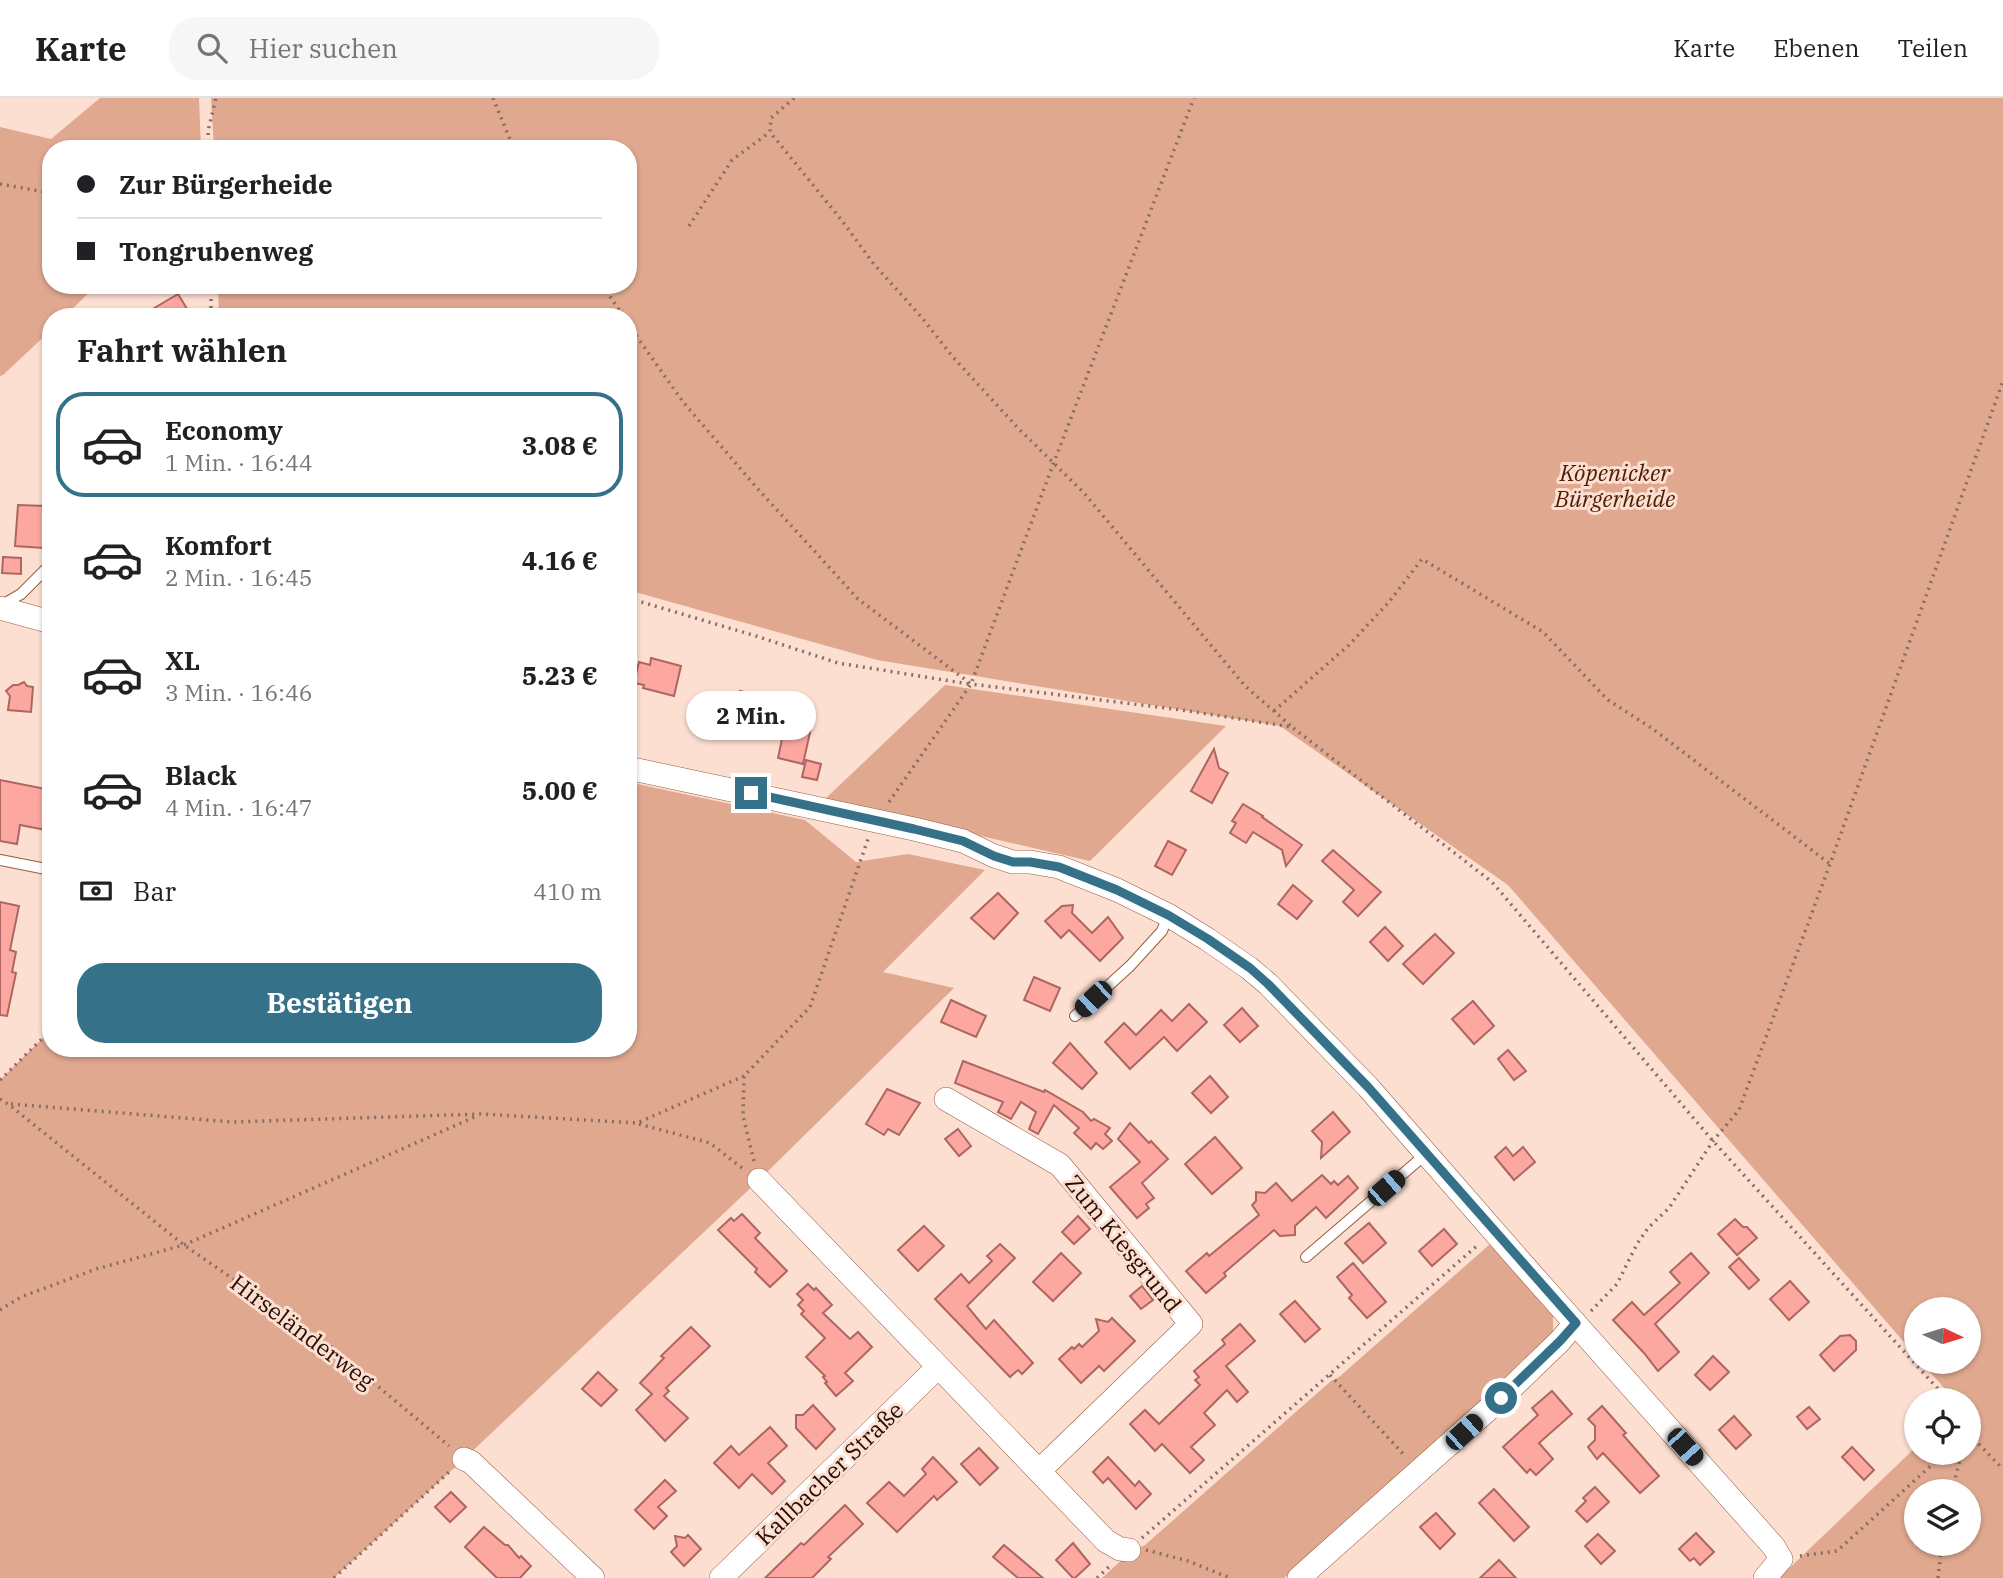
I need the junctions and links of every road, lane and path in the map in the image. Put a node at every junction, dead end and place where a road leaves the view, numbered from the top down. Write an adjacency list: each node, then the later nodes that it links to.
1 (216, 98): 6 (path)
2 (493, 98): 7 (path)
3 (794, 98): 5 (path)
4 (1194, 98): 13 (path)
5 (769, 132): 10 (path); 13 (path)
6 (208, 140)
7 (510, 140)
8 (0, 184): 9 (path)
9 (42, 191)
10 (689, 226)
11 (637, 337): 18 (path)
12 (2003, 381): 24 (path)
13 (1054, 462): 18 (path); 19 (path)
14 (42, 573): 16 (lane)
15 (637, 601): 18 (path)
16 (0, 607): 17 (street)
17 (42, 619)
18 (971, 684): 20 (path); 22 (path)
19 (1274, 711): 20 (path); 24 (path)
20 (1292, 727): 36 (path)
21 (637, 770): 22 (street)
22 (876, 820): 26 (street); 29 (path)
23 (0, 860): 25 (lane)
24 (1830, 864): 36 (path)
25 (42, 868)
26 (1168, 915): 27 (lane); 37 (street)
27 (1075, 1016)
28 (42, 1039): 30 (path)
29 (744, 1076): 35 (path); 38 (path)
30 (0, 1080)
31 (0, 1099): 33 (path, Hirseländerweg)
32 (947, 1099): 51 (street, Zum Kiesgrund)
33 (8, 1104): 34 (path); 40 (path, Hirseländerweg)
34 (481, 1114): 35 (path); 40 (path)
35 (637, 1123): 38 (path)
36 (1713, 1142): 43 (path); 46 (path)
37 (1426, 1154): 39 (street); 41 (lane)
38 (759, 1180): 44 (street)
39 (1494, 1231): 43 (street); 45 (path)
40 (184, 1245): 42 (path); 48 (path, Hirseländerweg)
41 (1306, 1257)
42 (0, 1310)
43 (1576, 1323): 52 (street); 55 (street)
44 (937, 1367): 51 (street); 58 (street, Kallbacher Straße)
45 (1330, 1375): 52 (path); 53 (path)
46 (1937, 1388)
47 (1981, 1446): 50 (path)
48 (464, 1459): 56 (path); 57 (street)
49 (1932, 1465): 55 (path)
50 (2003, 1469)
51 (1039, 1472): 53 (street)
52 (1418, 1472): 61 (street)
53 (1129, 1550): 59 (path); 60 (path)
54 (1941, 1556): 63 (path)
55 (1781, 1559): 62 (street)
56 (334, 1578)
57 (593, 1578)
58 (721, 1578)
59 (1097, 1578)
60 (1230, 1578)
61 (1299, 1578)
62 (1765, 1578)
63 (1938, 1578)

